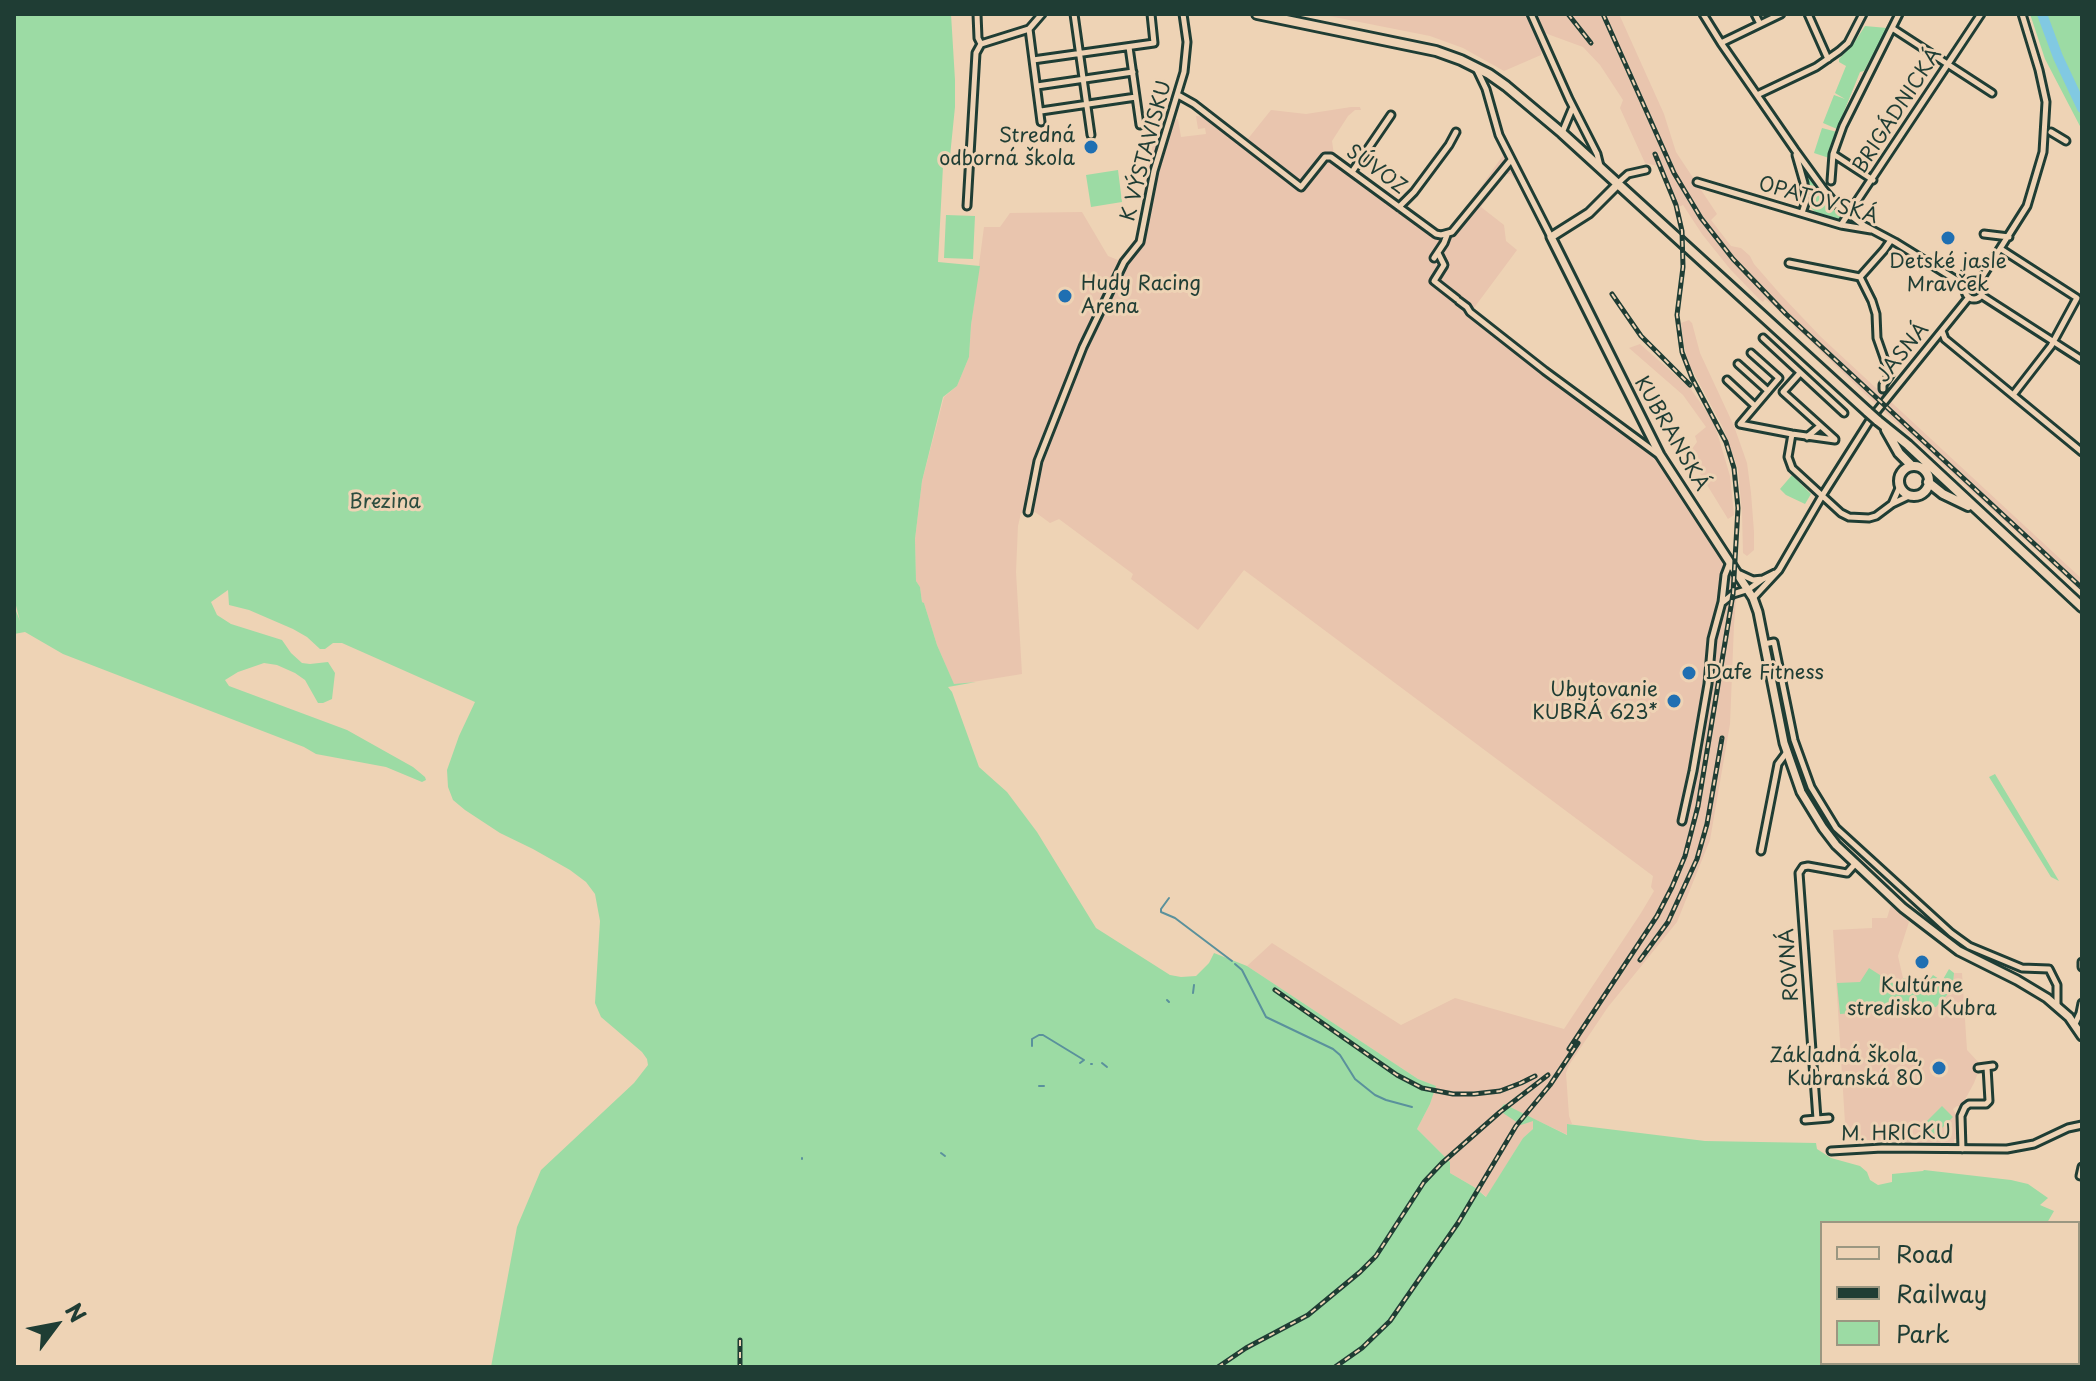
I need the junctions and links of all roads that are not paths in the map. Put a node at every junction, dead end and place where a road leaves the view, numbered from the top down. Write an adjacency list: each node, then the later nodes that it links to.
1 (977, 14): 20 (street)
2 (1042, 14): 18 (street)
3 (1074, 14): 22 (street)
4 (1151, 14): 21 (street)
5 (1183, 14): 31 (street, K VÝSTAVISKU)
6 (1257, 14): 26 (main road)
7 (1531, 14): 35 (street)
8 (1703, 14): 19 (street)
9 (1755, 14): 16 (street)
10 (1781, 14): 16 (street)
11 (1808, 14): 23 (street)
12 (1863, 14): 23 (street)
13 (1899, 14): 17 (street)
14 (1981, 14): 25 (street, BRIGÁDNICKÁ)
15 (2022, 14): 64 (street)
16 (1760, 24): 19 (street)
17 (1892, 28): 25 (street); 46 (street)
18 (1029, 29): 20 (street); 24 (street)
19 (1721, 43): 32 (street)
20 (981, 44): 55 (street)
21 (1129, 47): 22 (street); 27 (street)
22 (1080, 54): 24 (street); 28 (street)
23 (1828, 59): 32 (street)
24 (1033, 60): 29 (street)
25 (1947, 65): 30 (street); 51 (street, BRIGÁDNICKÁ)
26 (1476, 67): 42 (main road); 47 (street, KUBRANSKÁ)
27 (1133, 72): 28 (street); 33 (street)
28 (1083, 78): 29 (street); 34 (street)
29 (1037, 86): 36 (street)
30 (1992, 93)
31 (1178, 95): 50 (street, SÚVOZ); 102 (street, K VÝSTAVISKU)
32 (1757, 95): 45 (street)
33 (1136, 97): 34 (street); 39 (street)
34 (1086, 105): 36 (street); 43 (street)
35 (1573, 108): 42 (street); 48 (street)
36 (1041, 111): 38 (street)
37 (1391, 115): 50 (street)
38 (1041, 122)
39 (1140, 125)
40 (1456, 132): 56 (street)
41 (2051, 132): 44 (street)
42 (1562, 133): 48 (main road)
43 (1091, 135)
44 (2066, 141)
45 (1793, 147): 57 (street); 58 (street)
46 (1833, 154): 51 (street); 52 (street)
47 (1511, 160): 62 (street); 63 (street, KUBRANSKÁ)
48 (1600, 167): 54 (main road)
49 (1646, 170): 54 (street)
50 (1352, 172): 56 (street, SÚVOZ)
51 (1873, 180): 58 (street, BRIGÁDNICKÁ)
52 (1831, 181)
53 (1697, 182): 57 (street, OPATOVSKÁ)
54 (1618, 184): 63 (street); 86 (main road, bridge)
55 (967, 206)
56 (1399, 207): 62 (street, SÚVOZ)
57 (1802, 213): 59 (street, OPATOVSKÁ)
58 (1849, 215): 59 (street, BRIGÁDNICKÁ); 60 (street)
59 (1841, 225): 60 (street, OPATOVSKÁ)
60 (1872, 230): 65 (street, OPATOVSKÁ)
61 (1984, 234): 64 (street)
62 (1447, 235): 92 (street)
63 (1551, 237): 92 (street, KUBRANSKÁ)
64 (2009, 237): 66 (street)
65 (1891, 240): 68 (street); 70 (street, OPATOVSKÁ)
66 (2001, 249): 69 (street); 75 (street)
67 (1789, 263): 68 (street)
68 (1860, 277): 81 (street)
69 (1979, 282): 70 (street); 71 (street)
70 (1966, 286): 72 (street)
71 (1981, 295): 72 (street); 75 (street)
72 (1969, 297): 73 (street, JASNÁ)
73 (1942, 330): 83 (street); 100 (street, JASNÁ)
74 (1763, 338): 79 (street)
75 (2053, 342): 77 (street); 83 (street)
76 (1751, 353): 82 (street)
77 (2082, 360)
78 (1738, 364): 82 (street)
79 (1800, 373): 85 (street); 87 (street)
80 (1727, 380): 84 (street)
81 (1883, 389)
82 (1768, 391): 84 (street)
83 (2013, 395): 90 (street)
84 (1755, 406): 88 (street)
85 (1844, 413)
86 (1880, 423): 91 (main road); 103 (main road)
87 (1820, 426): 89 (street); 89 (street)
88 (1792, 434): 89 (street); 100 (street)
89 (1807, 437)
90 (2082, 452)
91 (1899, 453): 93 (main road); 94 (main road)
92 (1660, 455): 104 (street, KUBRANSKÁ)
93 (1912, 466): 94 (main road); 95 (main road)
94 (1902, 471): 96 (main road)
95 (1928, 482): 97 (main road); 98 (main road)
96 (1900, 486): 99 (main road); 101 (street)
97 (1923, 492): 98 (main road); 99 (main road)
98 (1943, 494): 103 (main road)
99 (1911, 495): 101 (street)
100 (1822, 496): 101 (street); 105 (street, JASNÁ)
101 (1892, 504)
102 (1028, 512)
103 (1982, 516): 111 (main road)
104 (1730, 561): 106 (street, KUBRANSKÁ); 110 (street)
105 (1779, 570): 107 (street); 109 (street, JASNÁ)
106 (1737, 572): 107 (street); 108 (street, KUBRANSKÁ)
107 (1763, 579): 108 (street)
108 (1749, 589): 109 (street, KUBRANSKÁ); 110 (street)
109 (1753, 598): 112 (street, KUBRANSKÁ)
110 (1722, 602): 120 (street)
111 (2082, 607)
112 (1764, 644): 113 (street, KUBRANSKÁ); 114 (street, KUBRANSKÁ)
113 (1784, 689): 114 (street); 115 (street, KUBRANSKÁ)
114 (1774, 691): 116 (street, KUBRANSKÁ)
115 (1794, 740): 116 (street); 118 (street, KUBRANSKÁ)
116 (1784, 743): 117 (street, KUBRANSKÁ)
117 (1787, 752): 119 (street, KUBRANSKÁ); 123 (street)
118 (1811, 787): 119 (street); 121 (street, KUBRANSKÁ)
119 (1801, 792): 122 (street, KUBRANSKÁ)
120 (1682, 821)
121 (1836, 828): 122 (street); 125 (street, KUBRANSKÁ)
122 (1828, 835): 124 (street, KUBRANSKÁ)
123 (1761, 851)
124 (1855, 864): 126 (street, KUBRANSKÁ); 141 (street, ROVNÁ)
125 (1874, 864): 126 (street); 127 (street, KUBRANSKÁ)
126 (1865, 873): 128 (street, KUBRANSKÁ)
127 (1911, 898): 128 (street); 129 (street, KUBRANSKÁ)
128 (1903, 908): 130 (street, KUBRANSKÁ)
129 (1951, 933): 130 (street); 131 (street, KUBRANSKÁ)
130 (1945, 941): 132 (street, KUBRANSKÁ)
131 (1992, 957): 132 (street); 133 (street, KUBRANSKÁ)
132 (1988, 966): 134 (street, KUBRANSKÁ)
133 (2022, 968): 134 (street); 136 (street, KUBRANSKÁ)
134 (2017, 980): 136 (street, KUBRANSKÁ)
135 (2082, 1003): 137 (street)
136 (2057, 1006): 137 (street, KUBRANSKÁ)
137 (2075, 1024): 138 (street, KUBRANSKÁ)
138 (2082, 1036)
139 (1978, 1068): 144 (street, M. HRICKU)
140 (1829, 1118): 141 (street)
141 (1817, 1119): 142 (street)
142 (1805, 1120)
143 (2082, 1125): 144 (street, M. HRICKU)
144 (1962, 1149): 145 (street, M. HRICKU)
145 (1831, 1151)
146 (2082, 1167): 147 (street)
147 (2080, 1176)

